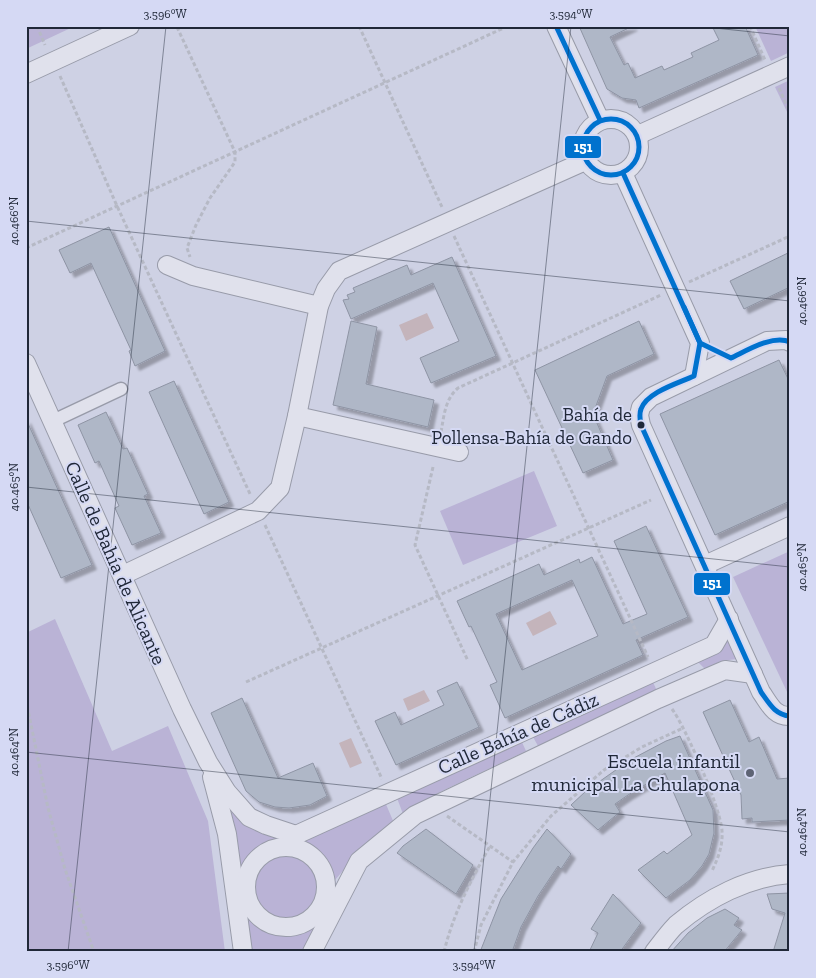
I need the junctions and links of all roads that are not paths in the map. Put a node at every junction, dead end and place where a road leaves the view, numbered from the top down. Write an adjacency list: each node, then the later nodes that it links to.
1 (130, 26): 4 (street)
2 (556, 26): 5 (street)
3 (790, 66): 6 (street)
4 (26, 74)
5 (600, 120): 6 (street); 7 (street)
6 (638, 135): 8 (street)
7 (585, 161): 8 (street); 10 (street)
8 (623, 173): 12 (street)
9 (167, 265): 10 (street)
10 (319, 306): 17 (street)
11 (790, 342): 13 (street)
12 (700, 343): 13 (street); 15 (street)
13 (731, 358): 15 (street)
14 (26, 363): 18 (street, Calle de Bahía de Alicante)
15 (694, 376): 21 (street)
16 (121, 389): 18 (street)
17 (297, 416): 19 (street); 22 (street)
18 (53, 421): 22 (street, Calle de Bahía de Alicante)
19 (459, 452)
20 (790, 526): 21 (street)
21 (705, 565): 23 (street)
22 (123, 575): 26 (street, Calle de Bahía de Alicante)
23 (729, 619): 24 (street); 27 (street, Calle Bahía de Cádiz)
24 (753, 674): 25 (street); 30 (street, Calle Bahía de Cádiz)
25 (790, 716)
26 (208, 762): 27 (street, Calle de Bahía de Alicante); 29 (street, Calle de Bahía de Alicante)
27 (295, 841): 29 (street); 30 (street)
28 (790, 874): 33 (street)
29 (242, 897): 30 (street); 31 (street)
30 (327, 910): 32 (street, Calle Bahía de Cádiz)
31 (243, 952)
32 (312, 952)
33 (654, 952)

